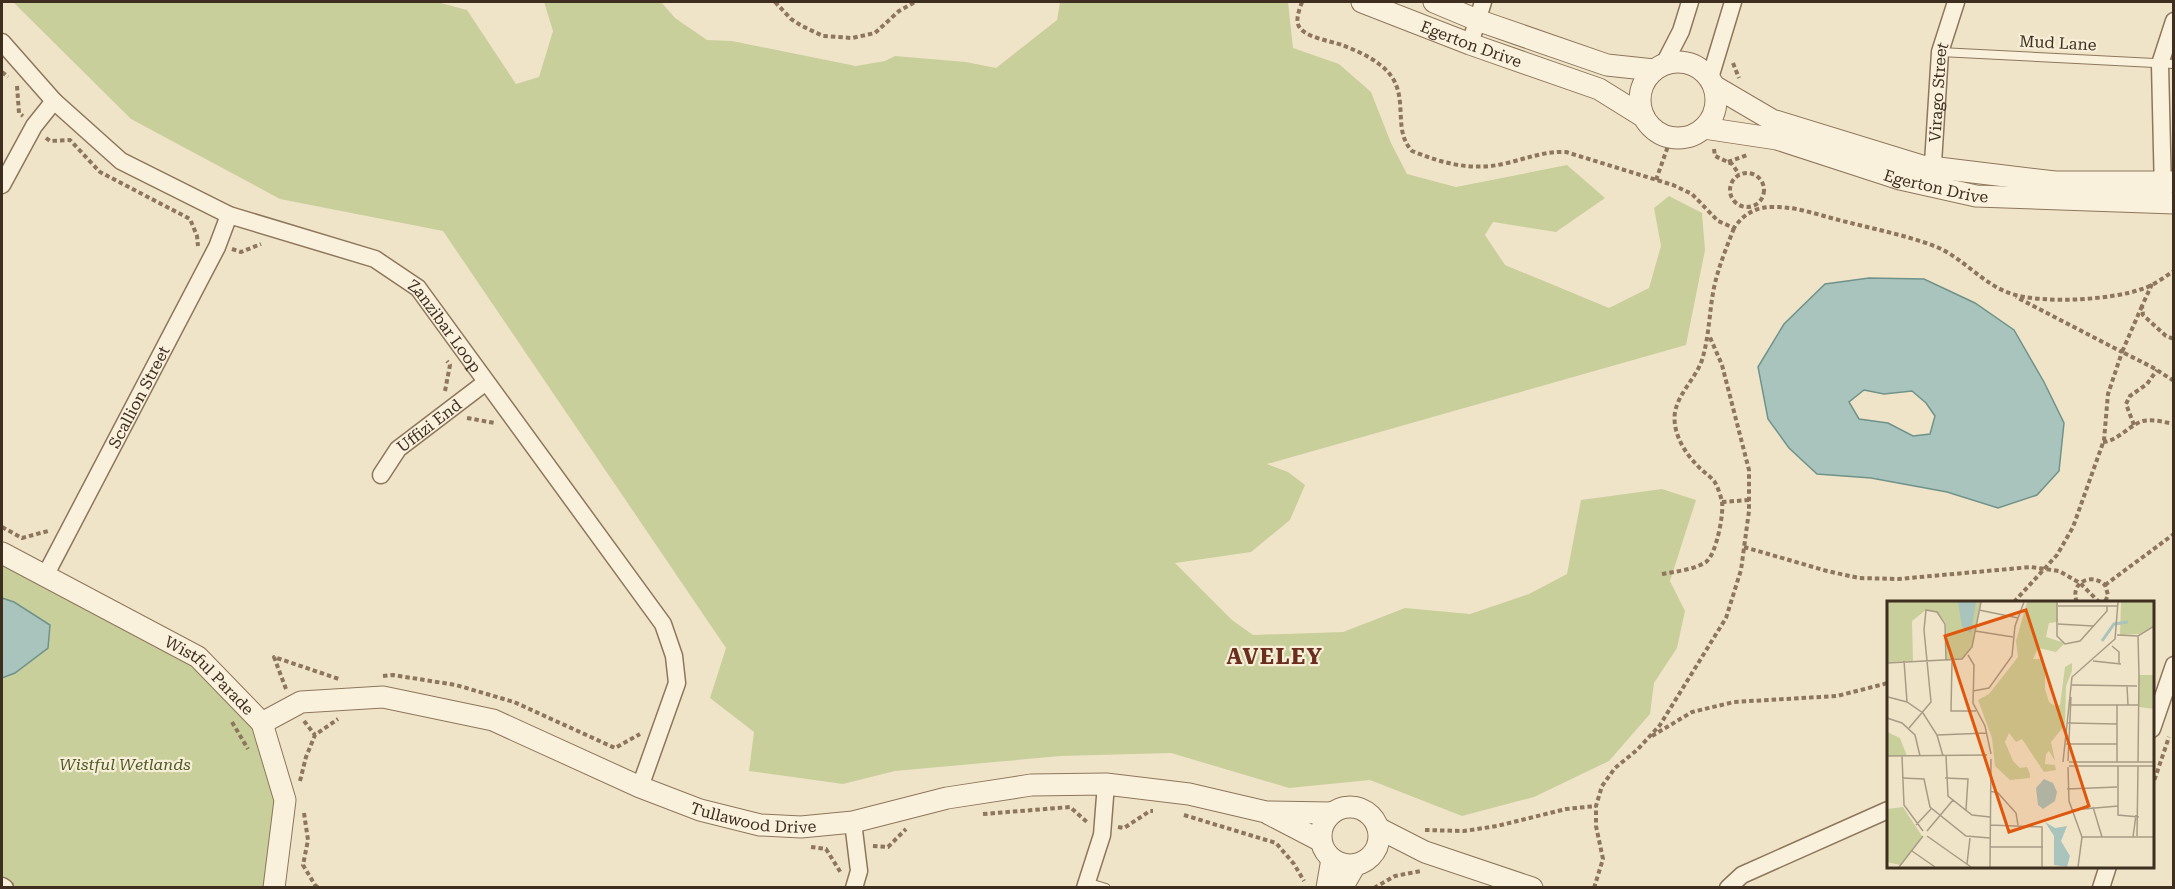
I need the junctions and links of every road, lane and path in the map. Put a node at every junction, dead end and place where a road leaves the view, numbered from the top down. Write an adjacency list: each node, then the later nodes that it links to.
1 (775, 2): 2 (path)
2 (915, 2)
3 (1302, 2): 23 (path)
4 (1362, 2): 12 (street, Egerton Drive)
5 (1434, 2): 9 (street, Egerton Drive)
6 (1690, 2): 15 (street)
7 (1733, 2): 16 (street)
8 (1956, 2): 13 (street, Virago Street)
9 (1480, 11): 12 (street); 15 (street, Egerton Drive)
10 (2174, 21): 14 (street)
11 (2, 42): 17 (street, Zanzibar Loop)
12 (1470, 44): 18 (street, Egerton Drive)
13 (1940, 52): 14 (lane, Mud Lane); 22 (street, Virago Street)
14 (2167, 64): 24 (street)
15 (1659, 67): 16 (street); 18 (street)
16 (1712, 82): 19 (street); 22 (street, Egerton Drive)
17 (54, 101): 25 (street); 28 (street, Zanzibar Loop)
18 (1644, 117): 19 (street)
19 (1709, 135): 21 (path); 22 (street, Egerton Drive)
20 (1668, 146): 23 (path)
21 (1738, 174): 27 (path); 27 (path)
22 (1932, 176): 24 (street, Egerton Drive); 26 (street, Egerton Drive)
23 (1656, 180): 29 (path)
24 (2168, 182): 26 (street)
25 (2, 185)
26 (2169, 203)
27 (1756, 207): 29 (path); 35 (path)
28 (229, 215): 30 (street, Scallion Street); 43 (street, Zanzibar Loop)
29 (1734, 228): 37 (path)
30 (219, 244): 31 (path); 32 (path); 59 (street, Scallion Street)
31 (270, 247)
32 (193, 256)
33 (2174, 271): 34 (path)
34 (2152, 284): 35 (path); 36 (path)
35 (2011, 294): 39 (path)
36 (2142, 306): 38 (path); 39 (path)
37 (1709, 335): 50 (path); 51 (path)
38 (2174, 339)
39 (2122, 352): 41 (path); 48 (path)
40 (444, 355): 44 (path)
41 (2157, 370): 42 (path); 46 (path)
42 (2174, 381)
43 (486, 382): 44 (street, Uffizi End); 82 (street, Zanzibar Loop)
44 (456, 405): 47 (path); 49 (street, Uffizi End)
45 (2174, 424): 46 (path)
46 (2134, 425): 48 (path)
47 (502, 432)
48 (2103, 442): 57 (path)
49 (381, 475)
50 (1749, 500): 51 (path); 55 (path)
51 (1722, 502): 58 (path)
52 (2, 526): 53 (path)
53 (50, 531)
54 (2174, 534): 61 (path)
55 (1744, 547): 57 (path); 78 (path)
56 (2, 553): 59 (street, Wistful Parade)
57 (2046, 569): 60 (path); 62 (path)
58 (1662, 574)
59 (45, 576): 73 (street, Wistful Parade)
60 (2080, 583): 61 (path); 63 (path); 64 (path)
61 (2105, 585): 65 (path)
62 (2016, 601)
63 (2077, 601)
64 (2097, 601)
65 (2106, 601)
66 (2174, 665): 74 (street)
67 (382, 676): 75 (path)
68 (350, 678): 70 (path)
69 (1887, 683): 78 (path)
70 (292, 707): 73 (street, Tullawood Drive); 77 (path); 82 (street, Tullawood Drive)
71 (226, 714): 79 (path)
72 (342, 717): 77 (path)
73 (262, 723): 108 (street, Wistful Parade)
74 (2154, 723)
75 (643, 726)
76 (2170, 733): 80 (path)
77 (315, 735): 83 (path)
78 (1648, 738): 116 (path)
79 (252, 758)
80 (2154, 781)
81 (1106, 784): 87 (street, Tullawood Drive); 91 (street, Tullawood Drive); 92 (street)
82 (640, 787): 91 (street, Tullawood Drive)
83 (301, 790)
84 (304, 810): 109 (path)
85 (1887, 810): 117 (street)
86 (1161, 812): 92 (path)
87 (1266, 812): 88 (street, Tullawood Drive); 95 (street, Tullawood Drive)
88 (1331, 813): 94 (street); 95 (street)
89 (981, 814): 92 (path)
90 (1182, 814): 106 (path)
91 (853, 822): 97 (street)
92 (1103, 825): 107 (street)
93 (907, 828): 97 (path)
94 (1378, 828): 98 (street); 99 (street)
95 (1321, 841): 100 (street)
96 (804, 847): 101 (path)
97 (856, 849): 101 (path); 110 (street)
98 (1425, 852): 99 (street); 115 (street)
99 (1373, 853): 102 (street)
100 (1332, 859): 102 (street); 112 (street)
101 (833, 860): 105 (path)
102 (1355, 865): 113 (street)
103 (2108, 868): 118 (street)
104 (1430, 874): 114 (path)
105 (838, 880)
106 (1304, 881)
107 (1085, 885): 111 (lane)
108 (274, 888)
109 (319, 888)
110 (854, 888)
111 (1106, 888)
112 (1328, 888)
113 (1342, 888)
114 (1374, 888)
115 (1532, 888)
116 (1594, 888)
117 (1728, 888)
118 (2101, 888)

